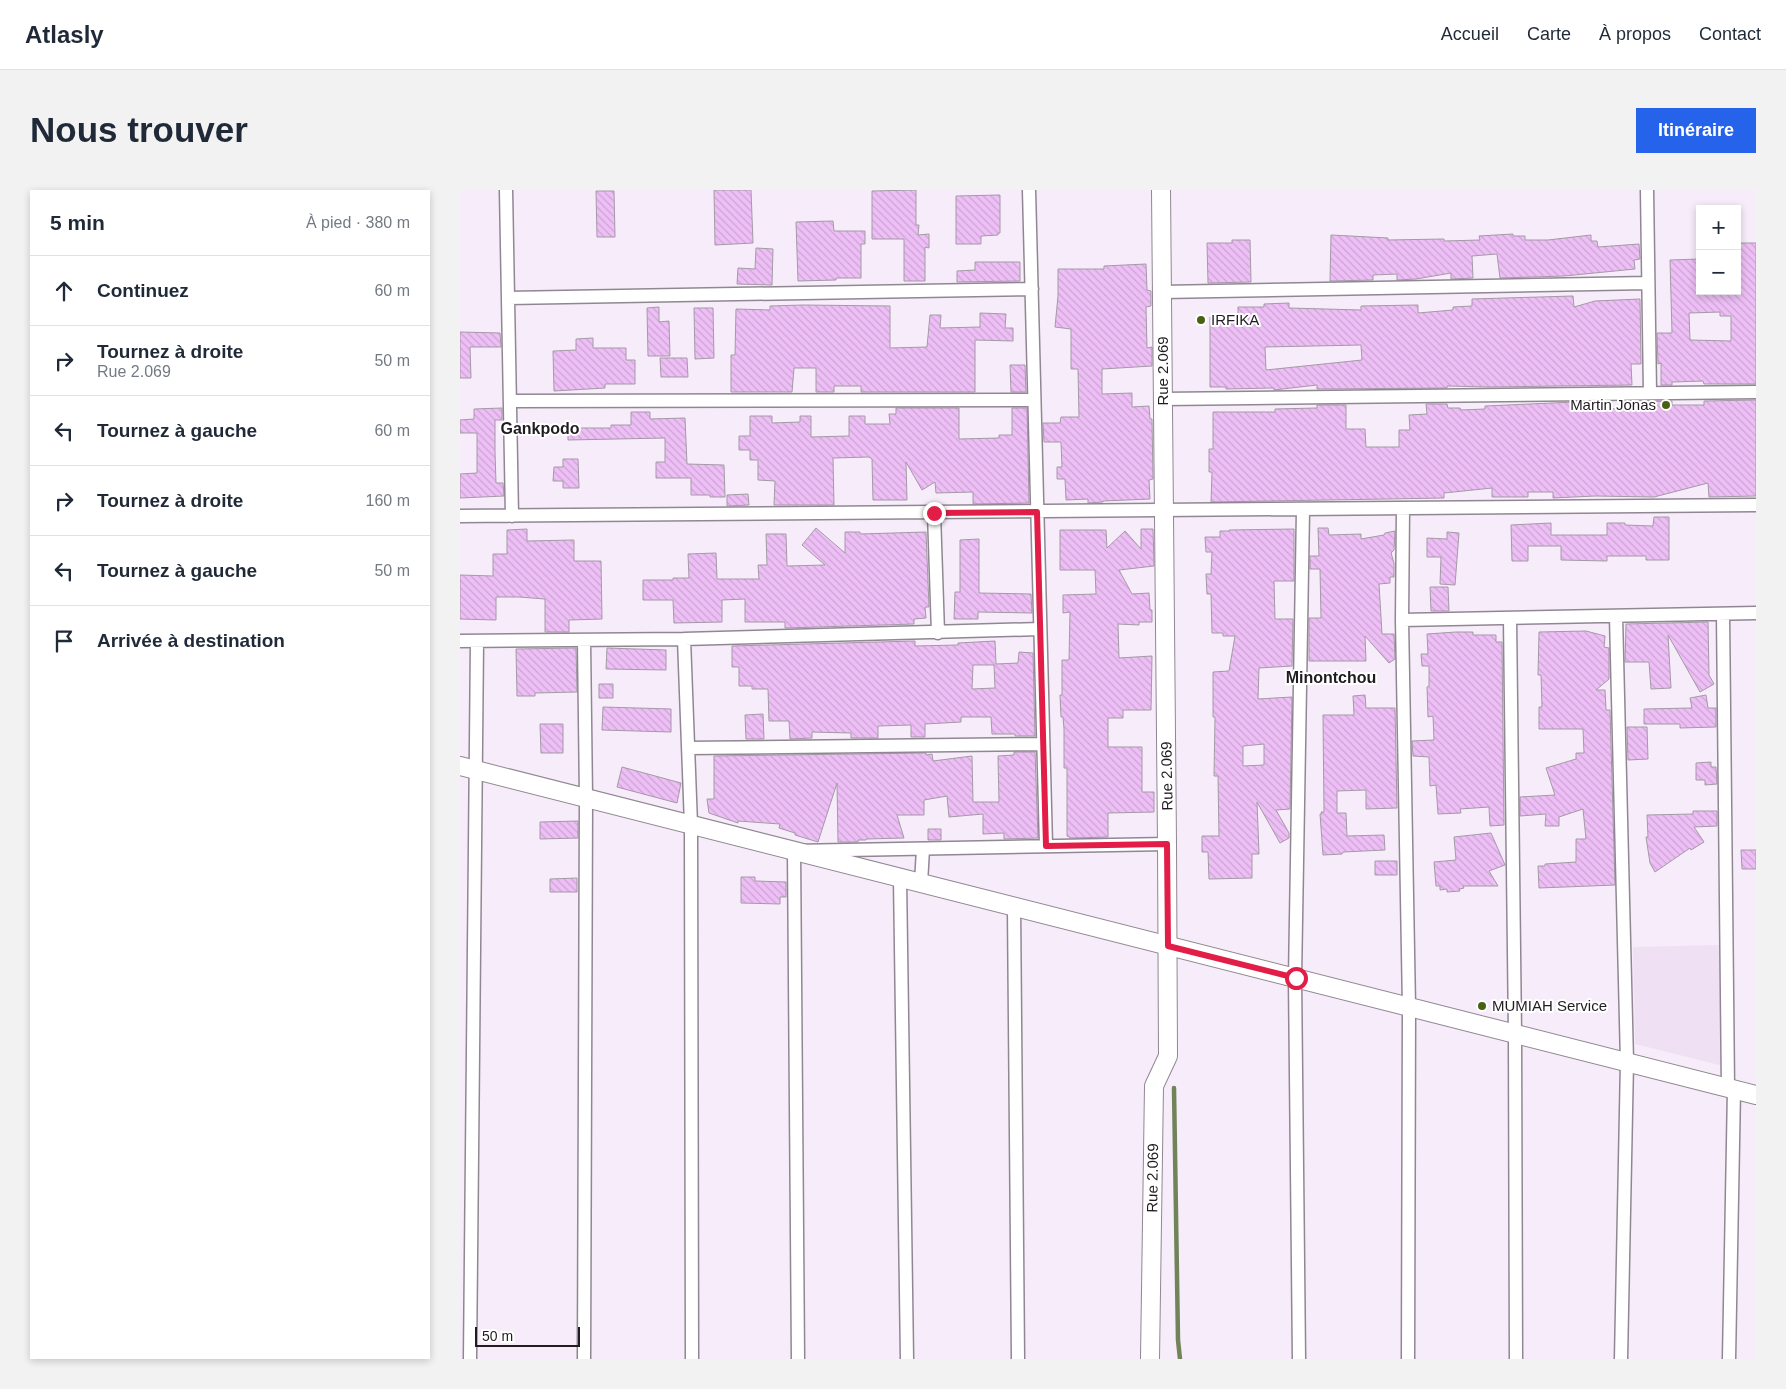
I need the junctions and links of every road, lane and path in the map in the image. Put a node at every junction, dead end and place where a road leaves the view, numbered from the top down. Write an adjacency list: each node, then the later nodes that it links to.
1 (506, 190): 8 (street)
2 (1029, 190): 6 (street)
3 (1161, 190): 7 (street, Rue 2.069)
4 (1647, 190): 5 (street)
5 (1648, 284): 7 (street); 10 (street)
6 (1032, 289): 8 (street); 12 (street)
7 (1162, 292): 11 (street, Rue 2.069)
8 (508, 298): 13 (street)
9 (1756, 392): 10 (street)
10 (1650, 393): 11 (street)
11 (1163, 399): 17 (street, Rue 2.069)
12 (1034, 400): 13 (street); 18 (street)
13 (510, 401): 21 (street)
14 (1756, 505): 15 (street)
15 (1403, 509): 16 (street); 26 (street)
16 (1304, 510): 17 (street); 46 (street)
17 (1164, 511): 18 (street); 38 (street, Rue 2.069)
18 (1037, 512): 19 (street); 27 (street)
19 (934, 513): 21 (street); 28 (street)
20 (460, 516): 21 (street)
21 (512, 516)
22 (1756, 613): 23 (street)
23 (1723, 614): 24 (street); 50 (street)
24 (1616, 616): 25 (street); 49 (street)
25 (1510, 618): 26 (street); 48 (street)
26 (1402, 620): 47 (street)
27 (1040, 629): 28 (street); 33 (street)
28 (938, 633): 29 (street)
29 (684, 640): 30 (street); 34 (street)
30 (584, 641): 32 (street); 36 (street)
31 (460, 642): 32 (street)
32 (477, 642): 35 (street)
33 (1043, 744): 34 (street); 39 (street)
34 (688, 748): 37 (street)
35 (468, 768): 36 (street); 52 (street)
36 (586, 798): 37 (street); 53 (street)
37 (691, 825): 41 (street); 54 (street)
38 (1167, 844): 39 (street); 45 (street, Rue 2.069)
39 (1046, 846): 40 (street)
40 (923, 849): 41 (street); 43 (street)
41 (794, 851): 42 (street); 55 (street)
42 (900, 878): 43 (street); 56 (street)
43 (920, 883): 44 (street)
44 (1014, 907): 45 (street); 57 (street)
45 (1168, 946): 46 (street); 58 (street, Rue 2.069)
46 (1296, 978): 47 (street); 59 (street)
47 (1409, 1007): 48 (street); 60 (street)
48 (1515, 1034): 49 (street); 61 (street)
49 (1627, 1062): 50 (street); 62 (street)
50 (1731, 1088): 51 (street); 63 (street)
51 (1756, 1095)
52 (470, 1359)
53 (584, 1359)
54 (692, 1359)
55 (798, 1359)
56 (907, 1359)
57 (1018, 1359)
58 (1150, 1359)
59 (1299, 1359)
60 (1408, 1359)
61 (1516, 1359)
62 (1621, 1359)
63 (1729, 1359)

